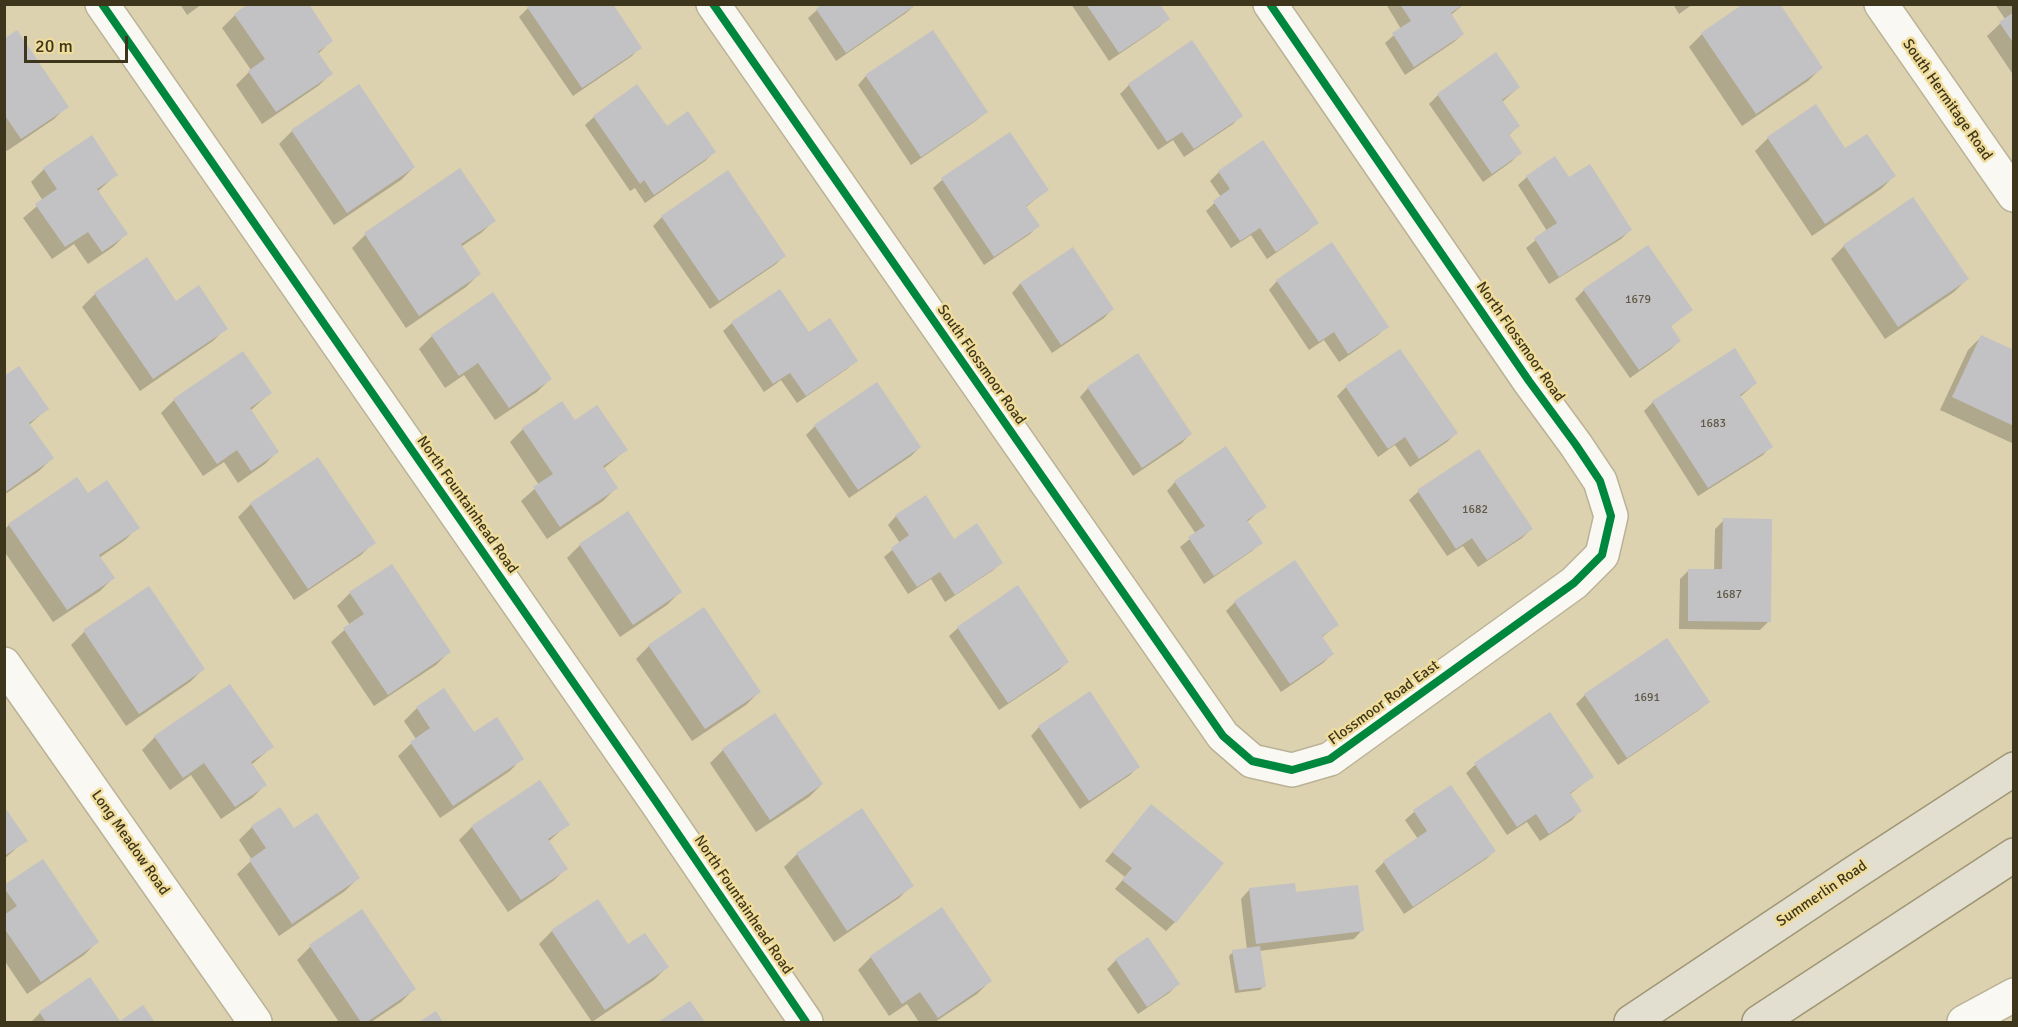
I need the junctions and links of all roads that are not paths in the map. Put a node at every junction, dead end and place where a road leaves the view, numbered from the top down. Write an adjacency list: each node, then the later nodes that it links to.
1 (102, 4): 13 (street, North Fountainhead Road)
2 (713, 4): 8 (street, South Flossmoor Road)
3 (1270, 4): 7 (street, North Flossmoor Road)
4 (1881, 4): 5 (street, South Hermitage Road)
5 (2013, 195)
6 (4, 664): 12 (street, Long Meadow Road)
7 (1458, 667): 8 (street, Flossmoor Road East)
8 (1228, 740)
9 (2013, 769): 14 (main road, Summerlin Road)
10 (2013, 855): 15 (main road)
11 (2013, 994): 16 (street)
12 (255, 1023)
13 (806, 1023)
14 (1631, 1023)
15 (1759, 1023)
16 (1964, 1023)

